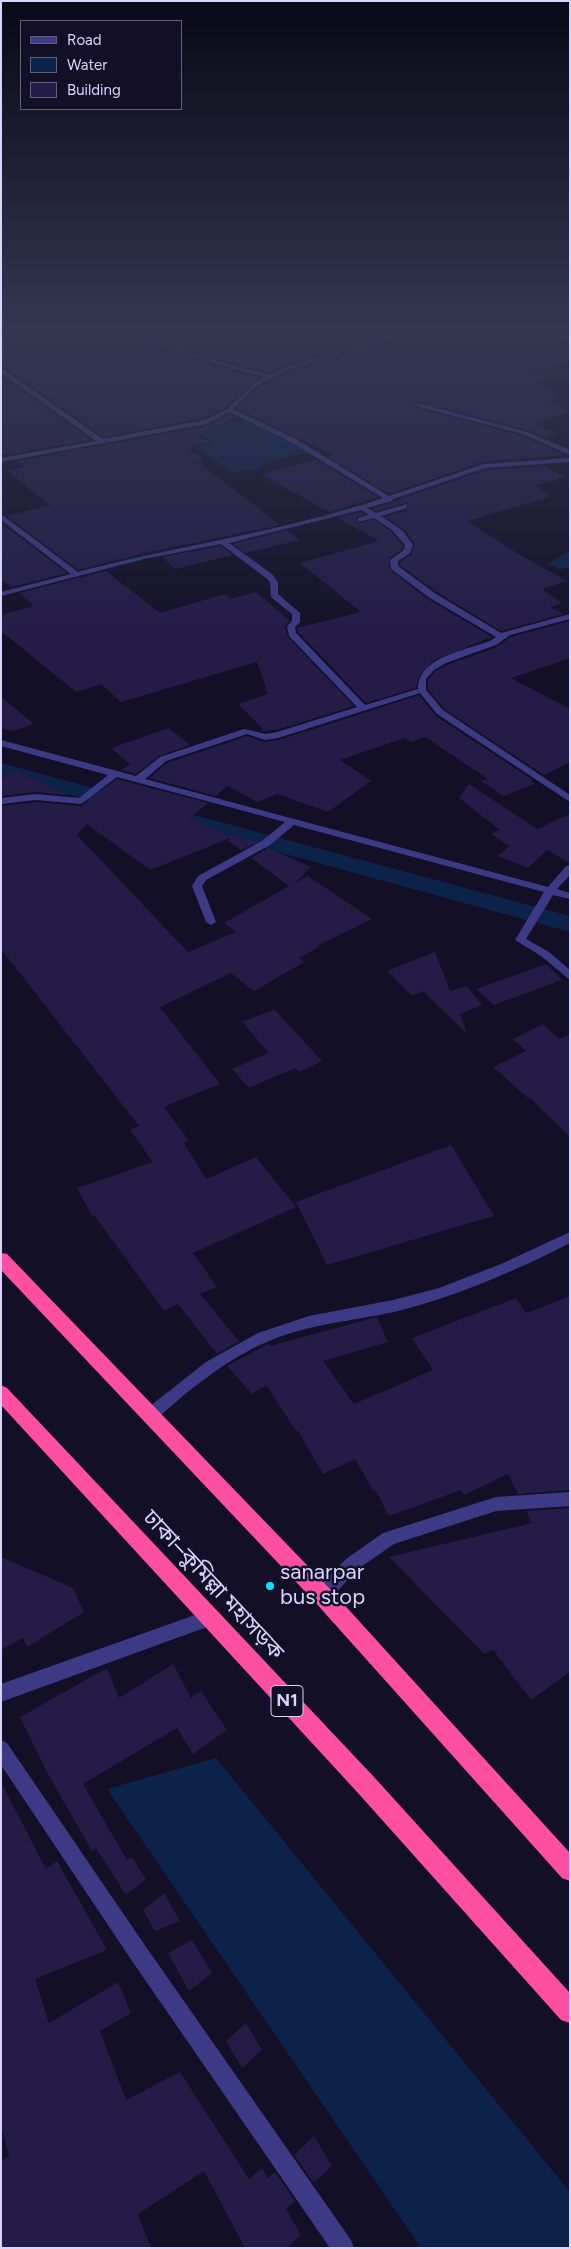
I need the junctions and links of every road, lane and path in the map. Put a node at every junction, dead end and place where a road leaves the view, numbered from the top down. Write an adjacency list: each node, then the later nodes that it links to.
1 (97, 438): 5 (street)
2 (119, 438): 5 (street)
3 (290, 438): 9 (street)
4 (536, 438): 6 (street)
5 (101, 441): 7 (street)
6 (570, 453)
7 (1, 460)
8 (570, 460): 9 (street)
9 (390, 500): 11 (street)
10 (404, 506): 13 (street)
11 (362, 508): 13 (street); 15 (street)
12 (1, 516): 16 (street)
13 (377, 517): 14 (street); 19 (street)
14 (361, 520)
15 (223, 542): 16 (street); 21 (street)
16 (76, 574): 17 (street)
17 (1, 594)
18 (570, 616): 19 (street)
19 (500, 636): 20 (street)
20 (422, 690): 21 (street); 25 (street)
21 (362, 707): 24 (street)
22 (1, 743): 23 (street)
23 (115, 774): 24 (street); 26 (street)
24 (139, 779): 27 (street)
25 (570, 798)
26 (1, 801)
27 (292, 821): 29 (street); 31 (street)
28 (570, 868): 29 (street)
29 (550, 891): 30 (street); 32 (street)
30 (570, 896)
31 (211, 922)
32 (570, 976)
33 (570, 1237): 36 (street)
34 (1, 1259): 36 (highway)
35 (1, 1393): 39 (highway, ঢাকা–কুমিল্লা মহাসড়ক / N1)
36 (148, 1416): 38 (highway)
37 (570, 1499): 38 (street)
38 (322, 1595): 42 (highway)
39 (209, 1618): 40 (street); 43 (highway, ঢাকা–কুমিল্লা মহাসড়ক / N1)
40 (1, 1693)
41 (1, 1749): 44 (street)
42 (570, 1870)
43 (570, 2011)
44 (343, 2248)

